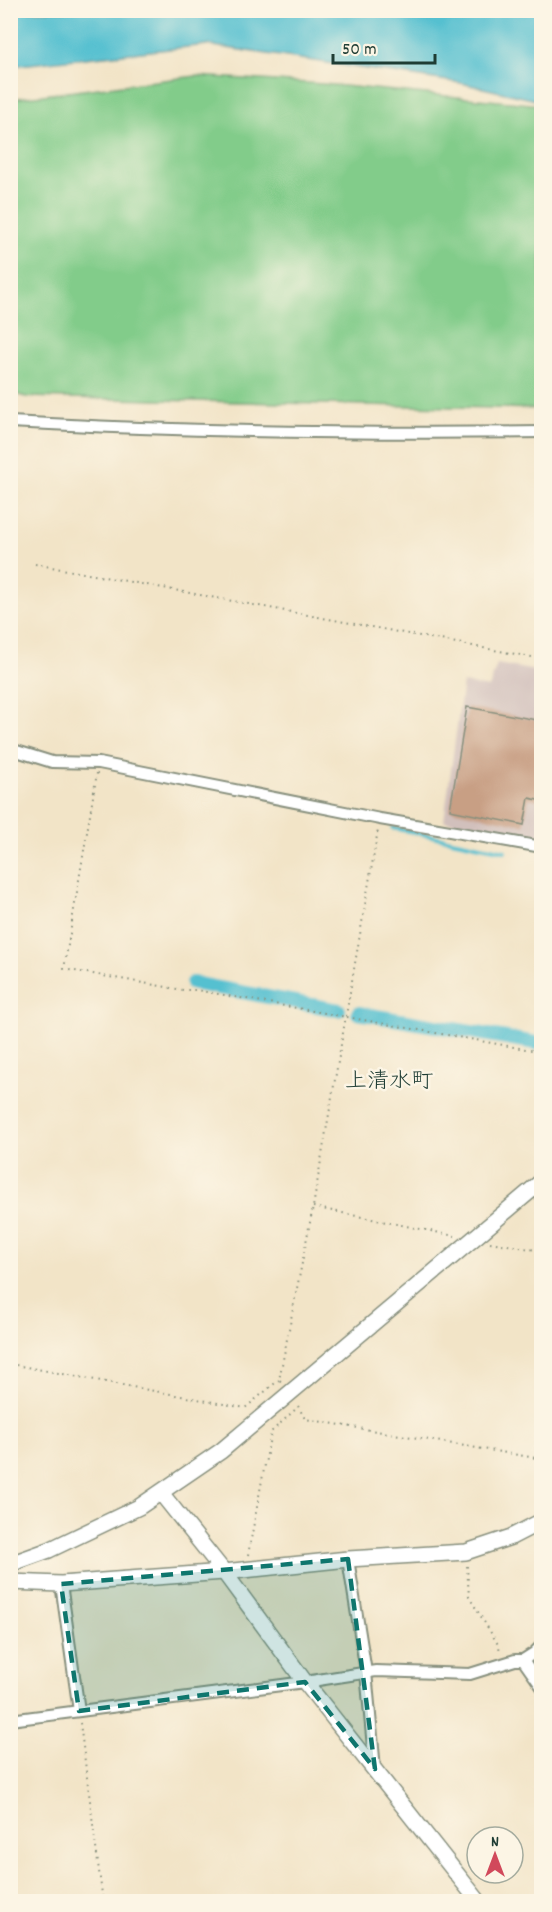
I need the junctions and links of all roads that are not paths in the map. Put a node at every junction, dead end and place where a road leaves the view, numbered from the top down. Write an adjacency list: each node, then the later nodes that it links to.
1 (10, 422): 2 (street)
2 (542, 432)
3 (10, 749): 4 (street)
4 (542, 847)
5 (542, 1181): 6 (street)
6 (161, 1493): 9 (street); 10 (street)
7 (542, 1521): 8 (street)
8 (348, 1559): 10 (street); 15 (street)
9 (10, 1564)
10 (225, 1572): 12 (street); 16 (street)
11 (10, 1582): 12 (street)
12 (61, 1584): 18 (street)
13 (542, 1646): 14 (street)
14 (523, 1660): 15 (street); 17 (street)
15 (366, 1672): 16 (street); 20 (street)
16 (305, 1682): 18 (street); 20 (street)
17 (542, 1687)
18 (79, 1711): 19 (street)
19 (10, 1720)
20 (375, 1769): 21 (street)
21 (479, 1902)

